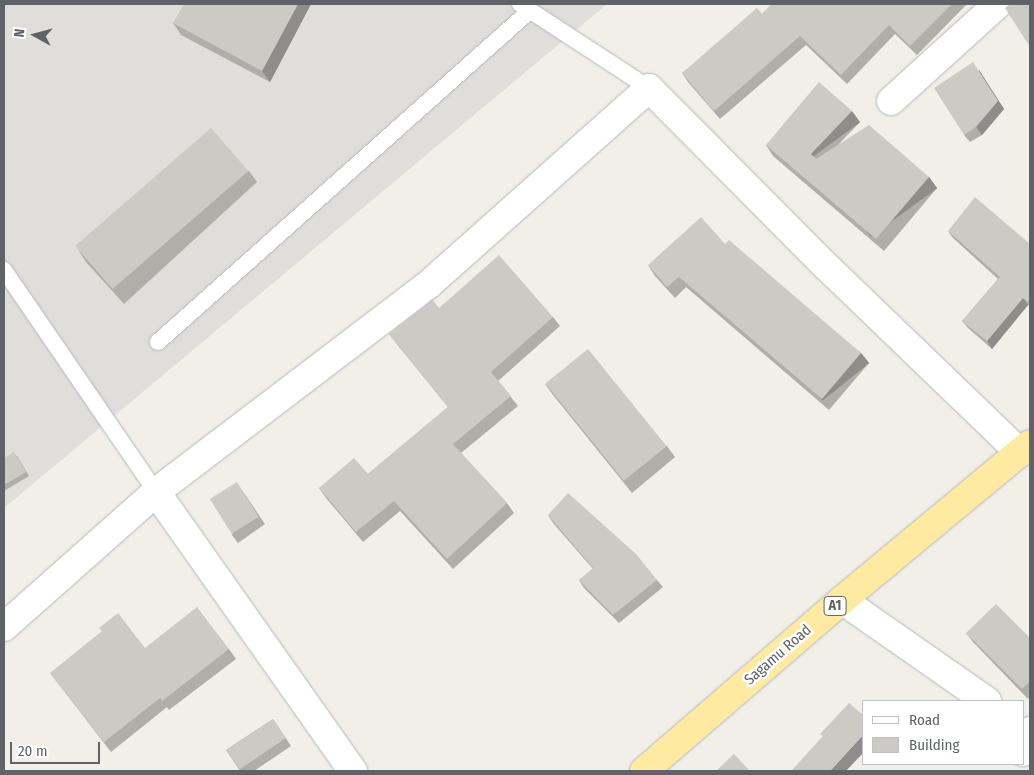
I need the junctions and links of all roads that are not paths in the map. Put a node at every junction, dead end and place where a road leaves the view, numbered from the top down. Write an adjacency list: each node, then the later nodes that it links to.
1 (998, 4): 4 (street)
2 (525, 7): 3 (lane); 6 (lane)
3 (649, 88): 7 (street); 8 (street)
4 (891, 101)
5 (4, 270): 8 (lane)
6 (158, 342)
7 (1025, 449): 9 (highway, Sagamu Road / A1)
8 (156, 492): 10 (street); 14 (street)
9 (842, 600): 11 (street); 15 (highway, Sagamu Road / A1)
10 (4, 627)
11 (986, 700)
12 (1030, 732): 13 (street)
13 (1024, 749)
14 (353, 771)
15 (644, 771)

